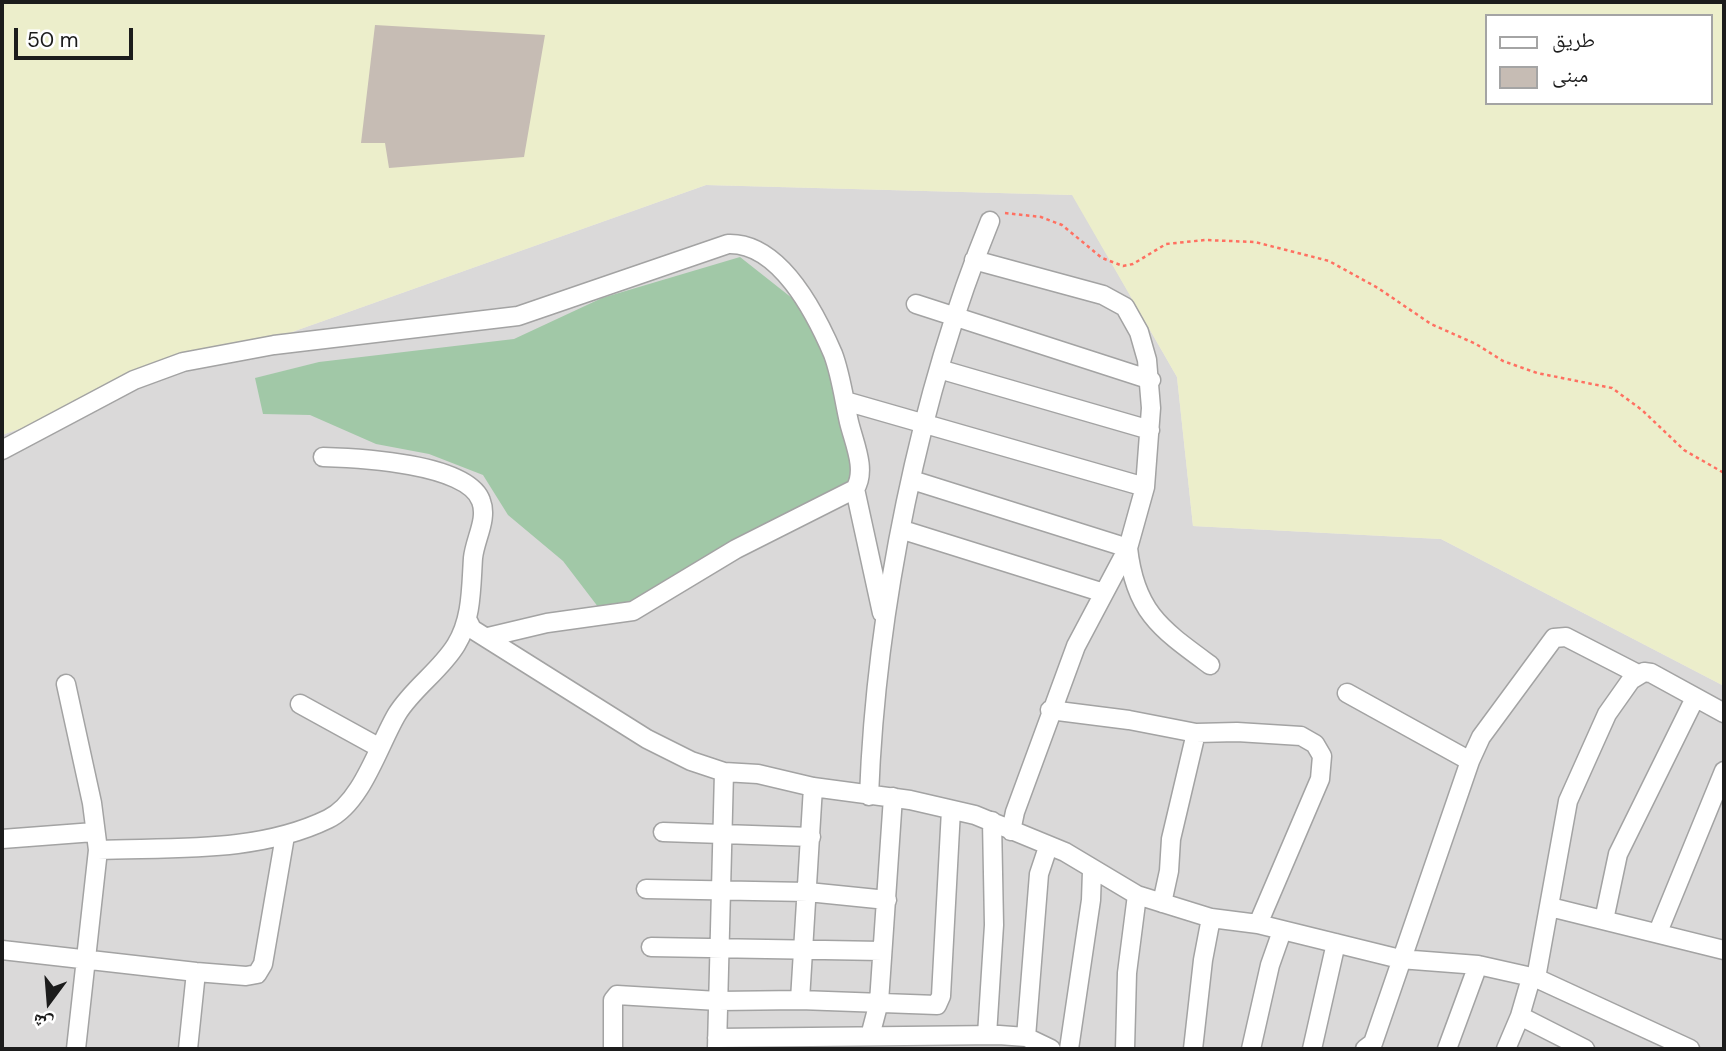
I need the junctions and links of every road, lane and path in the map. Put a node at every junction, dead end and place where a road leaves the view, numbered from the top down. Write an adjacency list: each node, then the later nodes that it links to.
1 (990, 221): 2 (street); 12 (path)
2 (974, 260): 4 (street); 6 (street)
3 (916, 304): 4 (street)
4 (955, 315): 5 (street); 6 (street)
5 (939, 369): 8 (street); 9 (street)
6 (1151, 380): 9 (street)
7 (845, 401): 8 (street); 10 (street); 15 (street)
8 (926, 426): 13 (street); 14 (street)
9 (1150, 430): 14 (street)
10 (2, 450)
11 (323, 457): 20 (street)
12 (1724, 473)
13 (912, 480): 16 (street); 17 (street)
14 (1145, 488): 17 (street)
15 (855, 489): 19 (street); 21 (street)
16 (903, 530): 18 (street); 19 (street)
17 (1128, 548): 18 (street); 22 (street)
18 (1104, 593): 28 (street)
19 (884, 619): 36 (street)
20 (468, 621): 21 (street); 31 (street)
21 (488, 637): 34 (street)
22 (1210, 665)
23 (1638, 674): 26 (street); 32 (street); 56 (street)
24 (66, 684): 47 (street)
25 (1347, 693): 32 (street)
26 (1695, 698): 29 (street); 58 (street)
27 (300, 704): 31 (street)
28 (1050, 710): 30 (street); 41 (street)
29 (1724, 713)
30 (1196, 733): 55 (street); 59 (street)
31 (380, 748): 44 (street)
32 (1470, 761): 69 (street)
33 (1724, 771): 38 (street)
34 (723, 772): 35 (street); 43 (street)
35 (813, 788): 36 (street); 45 (street)
36 (869, 796): 37 (street)
37 (893, 797): 39 (street); 54 (street)
38 (1717, 807): 61 (street)
39 (951, 810): 40 (street); 76 (street)
40 (992, 821): 41 (street); 78 (street)
41 (1012, 831): 48 (street)
42 (663, 832): 43 (street)
43 (723, 833): 45 (street); 51 (street)
44 (285, 836): 47 (street); 72 (street)
45 (811, 837): 52 (street)
46 (2, 839): 47 (street)
47 (96, 841): 70 (street)
48 (1048, 847): 49 (street); 80 (street)
49 (1093, 870): 53 (street); 86 (street)
50 (646, 889): 51 (street)
51 (722, 892): 52 (street); 67 (street)
52 (808, 892): 54 (street); 65 (street)
53 (1137, 895): 55 (street); 87 (street)
54 (887, 900): 68 (street)
55 (1162, 903): 57 (street)
56 (1550, 907): 58 (street); 73 (street)
57 (1211, 918): 59 (street); 88 (street)
58 (1604, 919): 61 (street)
59 (1258, 924): 60 (street)
60 (1282, 931): 62 (street); 89 (street)
61 (1658, 932): 66 (street)
62 (1336, 943): 69 (street); 90 (street)
63 (651, 947): 67 (street)
64 (2, 950): 70 (street)
65 (804, 950): 67 (street); 68 (street); 74 (street)
66 (1724, 950)
67 (719, 951): 75 (street)
68 (883, 951): 76 (street)
69 (1400, 959): 71 (street); 91 (street)
70 (86, 962): 72 (street); 82 (street)
71 (1478, 965): 73 (street); 92 (street)
72 (196, 972): 83 (street)
73 (1533, 978): 77 (street); 95 (street)
74 (800, 1000): 75 (street); 76 (street)
75 (718, 1001): 81 (street); 84 (street)
76 (879, 1002): 79 (street)
77 (1520, 1016): 93 (street); 94 (street)
78 (987, 1035): 79 (street); 80 (street)
79 (872, 1041): 81 (street)
80 (1026, 1042): 85 (street)
81 (717, 1044)
82 (76, 1049)
83 (188, 1049)
84 (612, 1049)
85 (1051, 1049)
86 (1069, 1049)
87 (1125, 1049)
88 (1193, 1049)
89 (1251, 1049)
90 (1312, 1049)
91 (1365, 1049)
92 (1447, 1049)
93 (1506, 1049)
94 (1585, 1049)
95 (1690, 1049)

